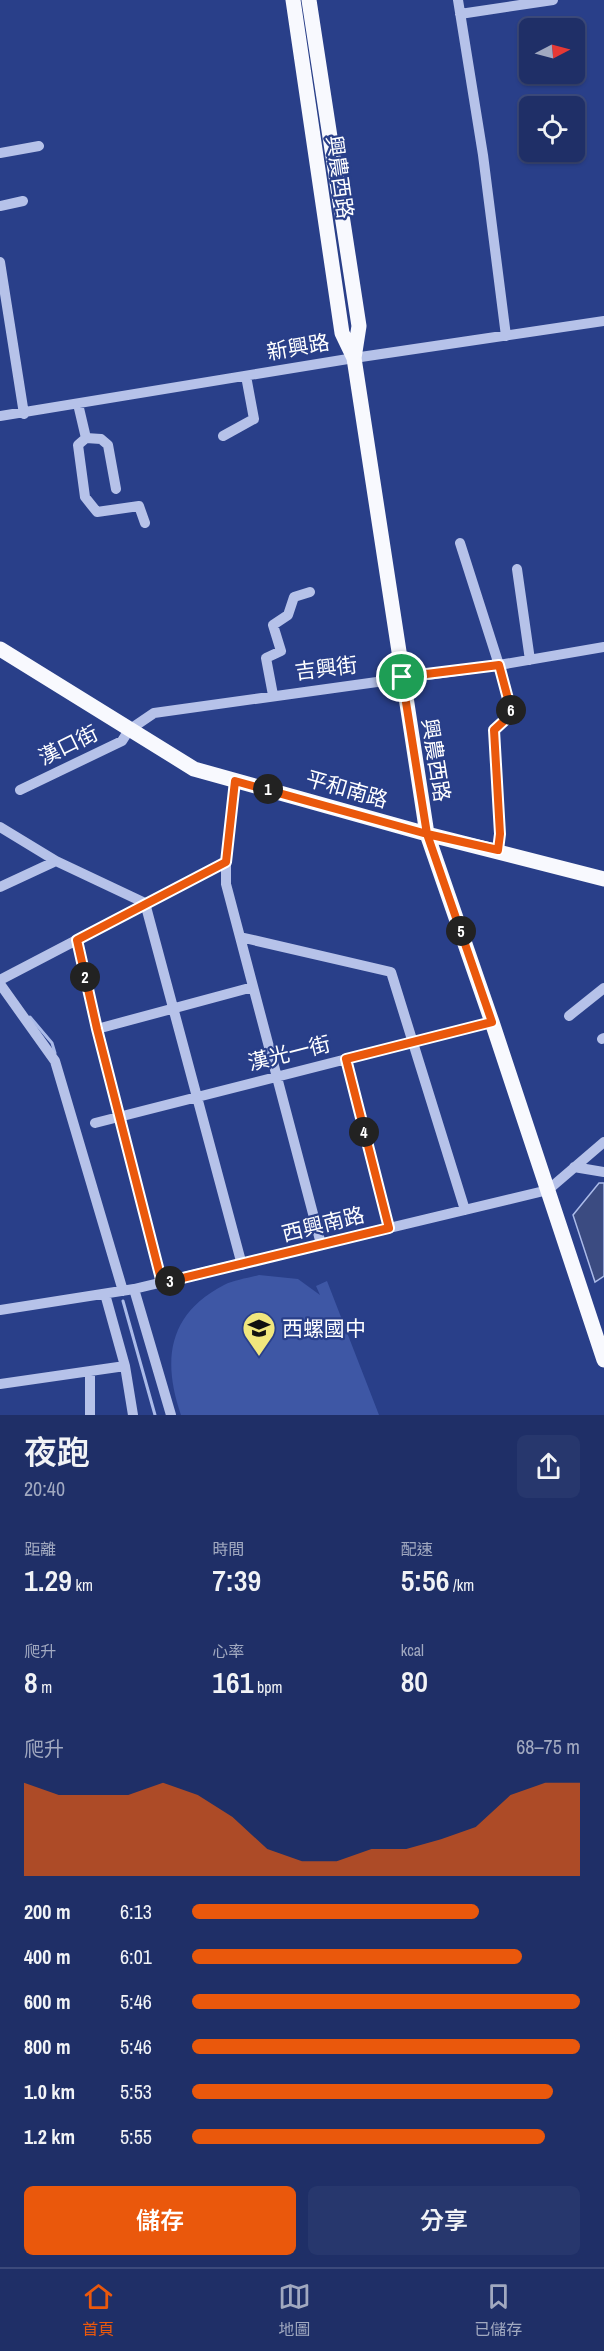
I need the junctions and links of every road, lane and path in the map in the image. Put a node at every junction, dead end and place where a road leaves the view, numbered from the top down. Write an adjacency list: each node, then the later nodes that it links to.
1 (293, 0): 13 (main road, 興農西路)
2 (309, 0): 13 (main road, 興農西路)
3 (458, 0): 5 (street)
4 (553, 0): 5 (street)
5 (460, 14): 12 (street)
6 (39, 146): 7 (street)
7 (0, 153)
8 (23, 201): 9 (street)
9 (0, 206)
10 (0, 262): 16 (street)
11 (604, 321): 12 (street, 新興路)
12 (506, 336): 13 (street, 新興路)
13 (354, 358): 14 (street, 新興路); 29 (main road, 興農西路)
14 (246, 376): 15 (street, 新興路); 18 (street)
15 (78, 404): 16 (street, 新興路); 19 (street)
16 (24, 414): 17 (street, 新興路)
17 (0, 417)
18 (223, 436)
19 (86, 438): 20 (street); 21 (street)
20 (116, 489)
21 (145, 523)
22 (460, 543): 28 (street)
23 (518, 569): 27 (street)
24 (310, 592): 30 (street)
25 (604, 647): 27 (street, 吉興街)
26 (0, 649): 31 (main road, 平和南路)
27 (530, 660): 28 (street, 吉興街)
28 (499, 665): 29 (street, 吉興街); 36 (street)
29 (402, 677): 30 (street, 吉興街); 35 (main road, 興農西路)
30 (273, 695): 31 (street, 吉興街)
31 (129, 730): 32 (main road, 平和南路); 33 (street, 漢口街)
32 (235, 781): 35 (main road, 平和南路); 38 (street)
33 (20, 790)
34 (0, 827): 37 (street)
35 (427, 834): 36 (main road, 平和南路); 49 (main road, 興農西路)
36 (498, 850): 39 (main road, 平和南路)
37 (56, 861): 40 (street); 41 (street)
38 (226, 862): 41 (street); 42 (street)
39 (604, 879)
40 (0, 887)
41 (145, 903): 43 (street); 47 (street)
42 (240, 936): 45 (street); 51 (street)
43 (77, 940): 44 (street); 50 (street)
44 (1, 978): 66 (street)
45 (253, 987): 47 (street); 53 (street)
46 (604, 988): 48 (street)
47 (175, 1009): 50 (street); 54 (street)
48 (569, 1016)
49 (492, 1022): 51 (street, 漢光一街); 60 (main road, 興農西路)
50 (97, 1029): 55 (street)
51 (411, 1042): 52 (street, 漢光一街); 61 (street)
52 (346, 1059): 53 (street, 漢光一街); 62 (street)
53 (276, 1076): 54 (street, 漢光一街); 63 (street)
54 (198, 1096): 55 (street, 漢光一街); 64 (street)
55 (120, 1117): 56 (street, 漢光一街); 65 (street)
56 (95, 1123)
57 (604, 1142): 58 (street, 西興南路)
58 (574, 1167): 59 (street); 60 (street, 西興南路)
59 (604, 1172)
60 (548, 1190): 61 (street, 西興南路); 69 (main road, 興農西路)
61 (465, 1210): 62 (street, 西興南路)
62 (389, 1228): 63 (street, 西興南路)
63 (321, 1244): 64 (street, 西興南路)
64 (242, 1264): 65 (street, 西興南路)
65 (162, 1283): 66 (street, 西興南路)
66 (128, 1290): 67 (street, 西興南路); 75 (street)
67 (105, 1294): 68 (street, 西興南路); 70 (street)
68 (0, 1310)
69 (604, 1360)
70 (125, 1366): 71 (street); 74 (street)
71 (90, 1371): 72 (street); 73 (street)
72 (0, 1384)
73 (90, 1415)
74 (133, 1415)
75 (171, 1415)

